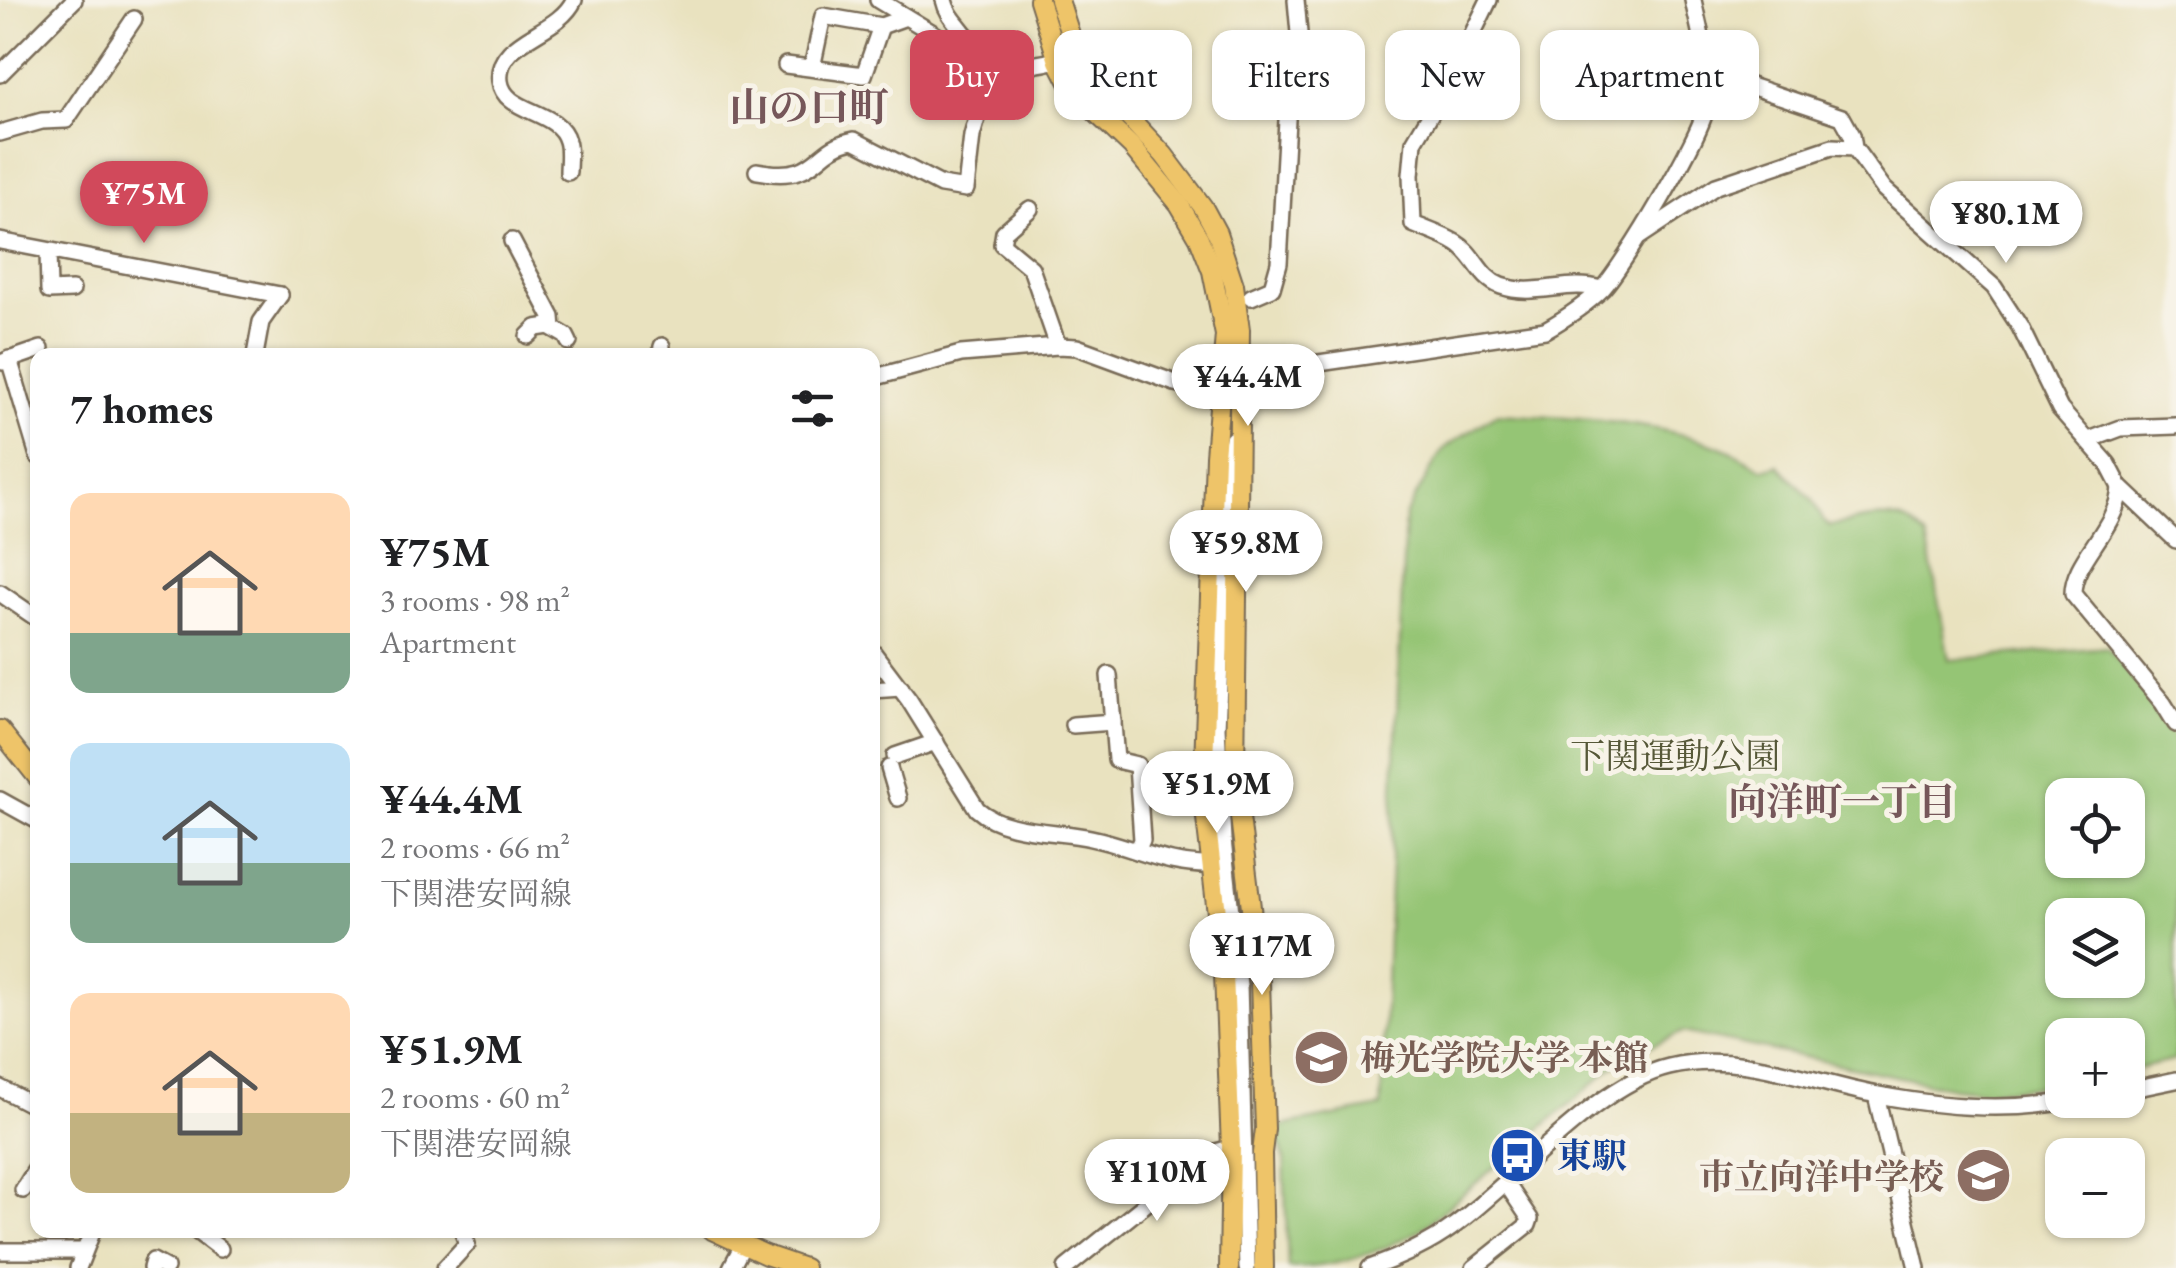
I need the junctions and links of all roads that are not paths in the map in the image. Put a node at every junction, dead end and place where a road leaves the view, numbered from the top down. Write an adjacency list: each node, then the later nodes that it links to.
1 (74, 0): 20 (street)
2 (574, 0): 28 (street)
3 (878, 0): 10 (street)
4 (944, 0): 14 (street)
5 (1039, 0): 17 (main road)
6 (1059, 0): 15 (main road)
7 (1296, 0): 36 (street)
8 (1489, 0): 34 (street)
9 (1693, 0): 16 (street)
10 (906, 17): 12 (street); 13 (street)
11 (134, 19): 25 (street)
12 (881, 26): 19 (street); 19 (street)
13 (928, 30)
14 (964, 30)
15 (1063, 30)
16 (1700, 30)
17 (1054, 31)
18 (786, 65): 19 (street)
19 (812, 68)
20 (0, 74)
21 (1759, 89): 26 (street)
22 (975, 120): 27 (street)
23 (1104, 120): 45 (main road)
24 (1702, 120): 30 (street)
25 (0, 133)
26 (1854, 148): 30 (street); 48 (street)
27 (757, 170)
28 (568, 172)
29 (1030, 209): 40 (street)
30 (1638, 238): 34 (street)
31 (512, 241): 37 (street)
32 (0, 242): 33 (street)
33 (48, 251): 35 (street); 41 (street)
34 (1601, 289): 45 (street)
35 (72, 290)
36 (1251, 297)
37 (553, 328): 38 (street); 39 (street)
38 (528, 336)
39 (569, 342)
40 (1058, 346): 44 (street); 45 (street)
41 (257, 348)
42 (30, 353): 43 (street)
43 (4, 362): 47 (street)
44 (880, 374)
45 (1231, 396): 67 (main road); 95 (street); 96 (main road)
46 (2176, 426): 48 (street)
47 (30, 434)
48 (2089, 440): 49 (street)
49 (2120, 487): 50 (street); 58 (street)
50 (2176, 540)
51 (1, 592): 52 (street)
52 (30, 613)
53 (880, 661): 55 (street)
54 (1109, 675): 57 (street)
55 (901, 688): 56 (street); 61 (street)
56 (880, 689)
57 (1113, 722): 59 (street); 66 (street)
58 (2176, 724)
59 (1073, 725)
60 (0, 730): 62 (main road)
61 (936, 742): 63 (street); 66 (street)
62 (30, 768)
63 (898, 798)
64 (0, 800): 65 (street)
65 (30, 817)
66 (1137, 852): 67 (street)
67 (1214, 865): 74 (main road)
68 (2176, 1080): 69 (street)
69 (2145, 1086)
70 (0, 1088): 72 (street)
71 (1876, 1095): 73 (street); 76 (street); 98 (street)
72 (30, 1104)
73 (2045, 1105)
74 (1231, 1148): 93 (street); 94 (main road)
75 (30, 1180): 77 (street)
76 (1506, 1183): 86 (street); 97 (street)
77 (24, 1190)
78 (89, 1238): 85 (street)
79 (206, 1238): 83 (street)
80 (465, 1238): 90 (street)
81 (730, 1238): 82 (main road)
82 (743, 1244): 91 (street); 92 (main road)
83 (220, 1249)
84 (0, 1251): 85 (street)
85 (83, 1251): 87 (street)
86 (1366, 1266)
87 (78, 1268)
88 (151, 1268): 89 (street)
89 (166, 1268)
90 (445, 1268)
91 (730, 1268)
92 (804, 1268)
93 (1066, 1268)
94 (1230, 1268)
95 (1247, 1268)
96 (1264, 1268)
97 (1474, 1268)
98 (1917, 1268)

